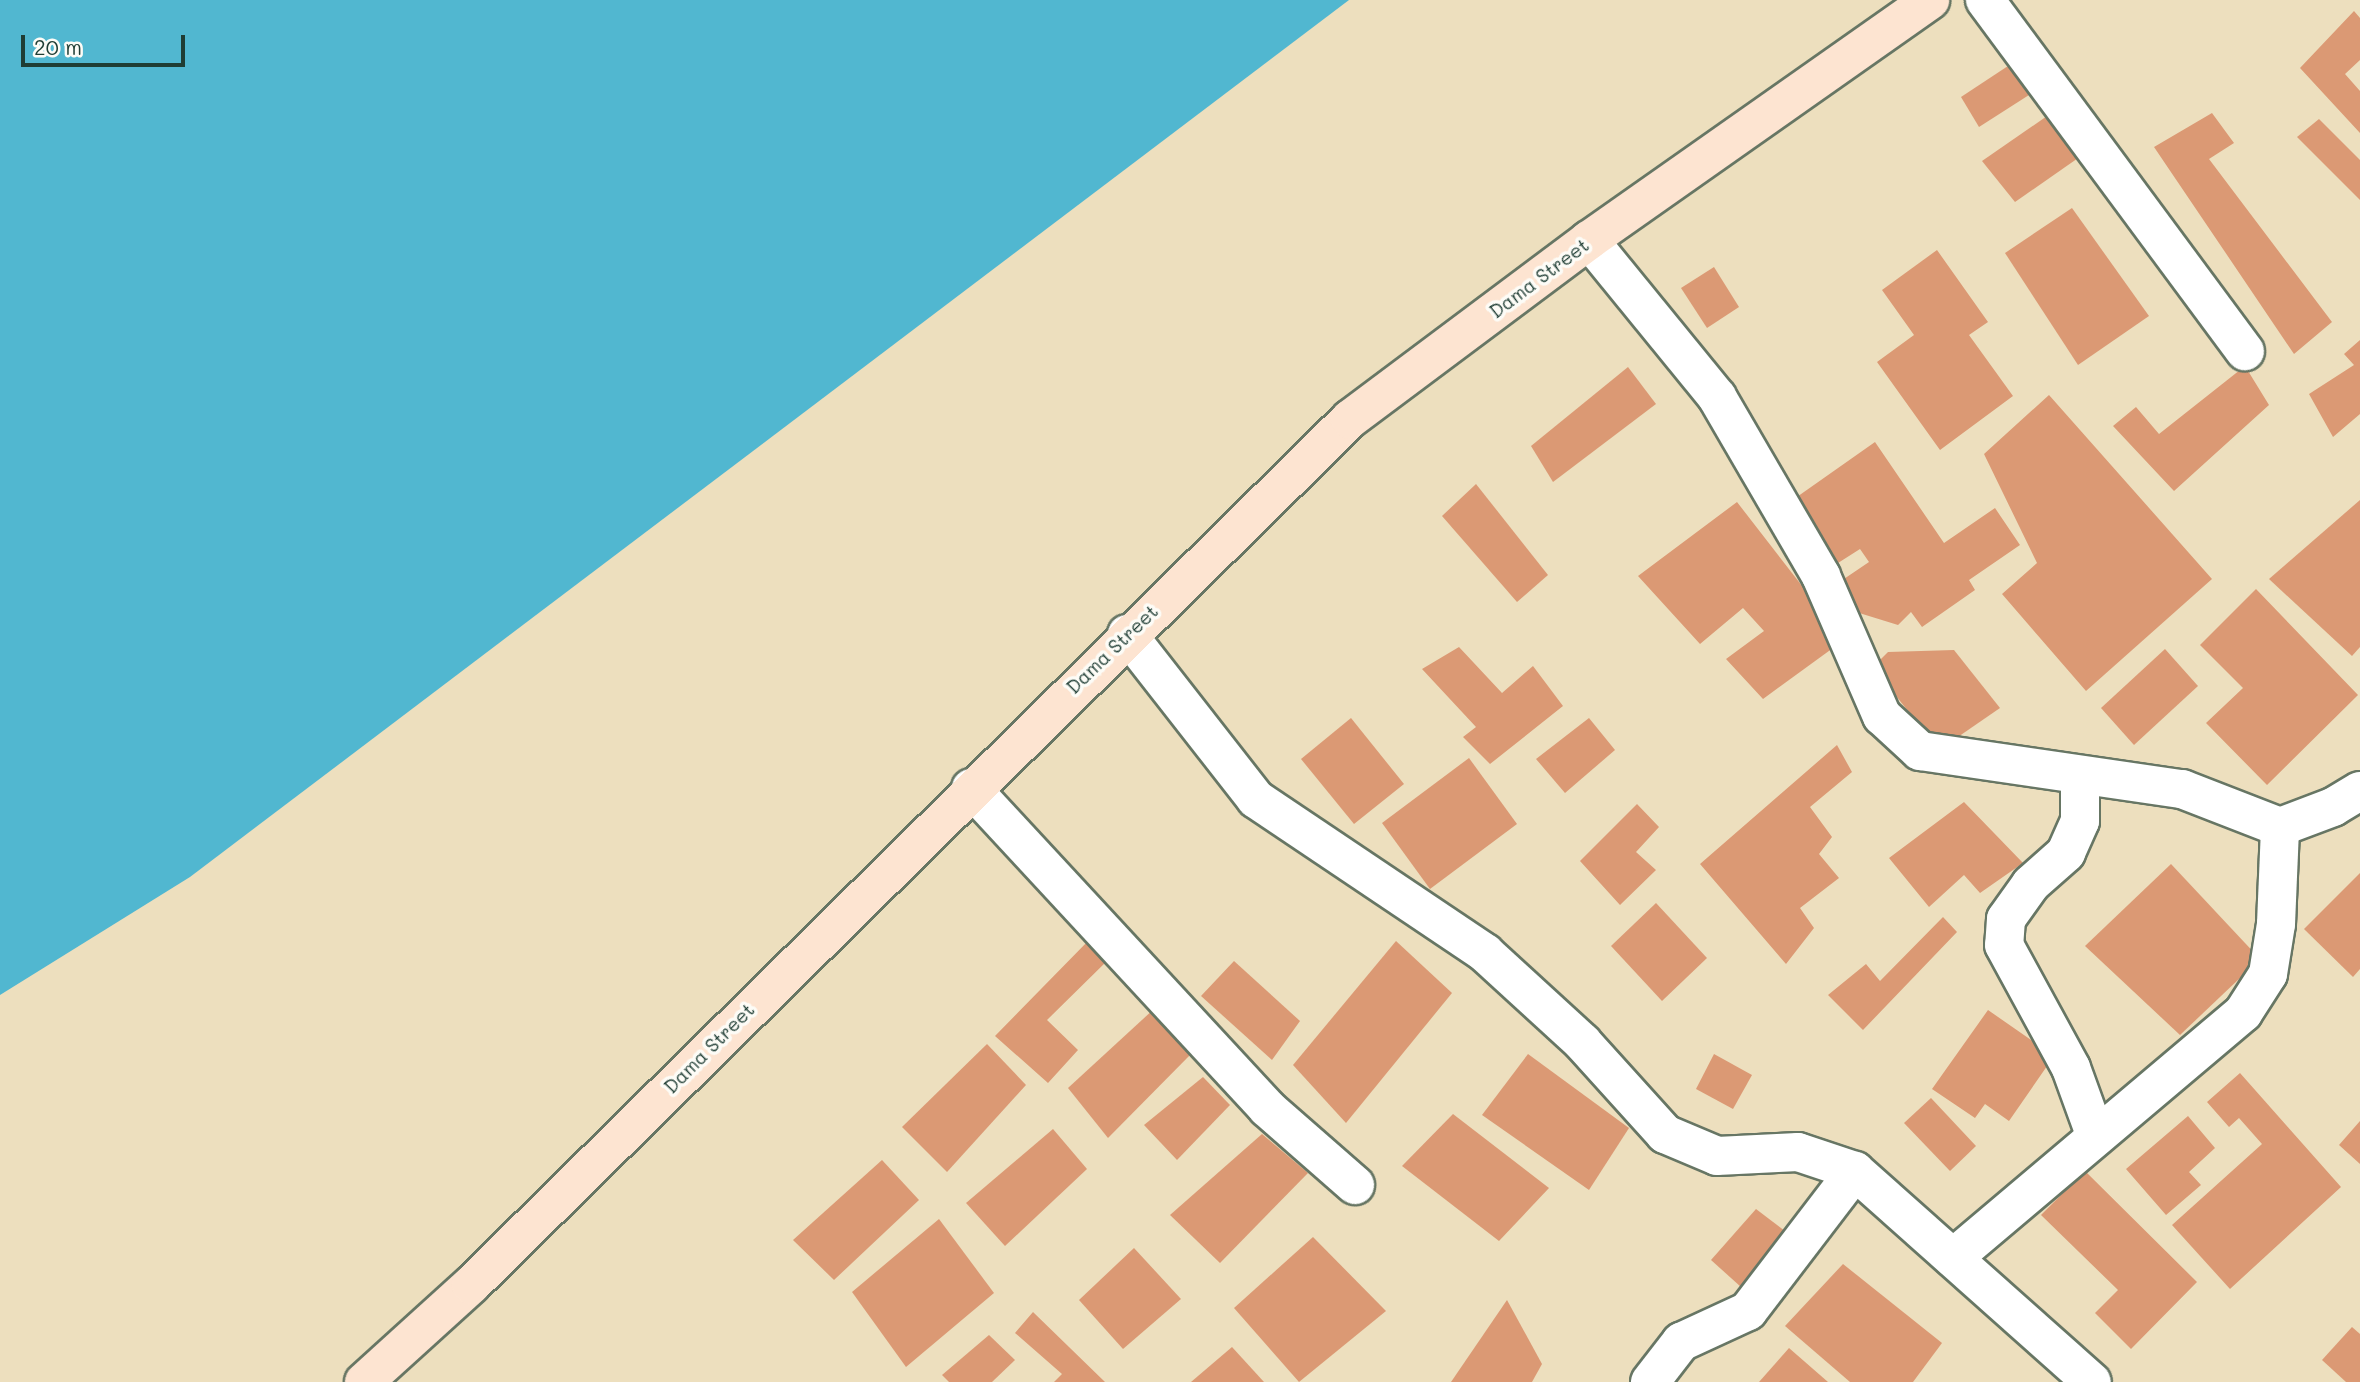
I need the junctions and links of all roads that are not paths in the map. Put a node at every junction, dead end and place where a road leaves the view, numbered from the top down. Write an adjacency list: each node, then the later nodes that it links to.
1 (1930, 0): 3 (main road, Dama Street)
2 (1985, 0): 4 (street)
3 (1589, 240): 5 (main road, Dama Street); 6 (street)
4 (2245, 351)
5 (1127, 634): 7 (main road, Dama Street); 11 (street)
6 (2080, 777): 9 (street); 10 (street)
7 (971, 788): 12 (street); 14 (main road, Dama Street)
8 (2360, 791): 9 (street)
9 (2280, 827): 10 (street)
10 (2096, 1138): 13 (street)
11 (1855, 1171): 13 (street); 15 (street)
12 (1355, 1185)
13 (1953, 1258): 16 (street)
14 (364, 1382)
15 (1650, 1382)
16 (2092, 1382)

